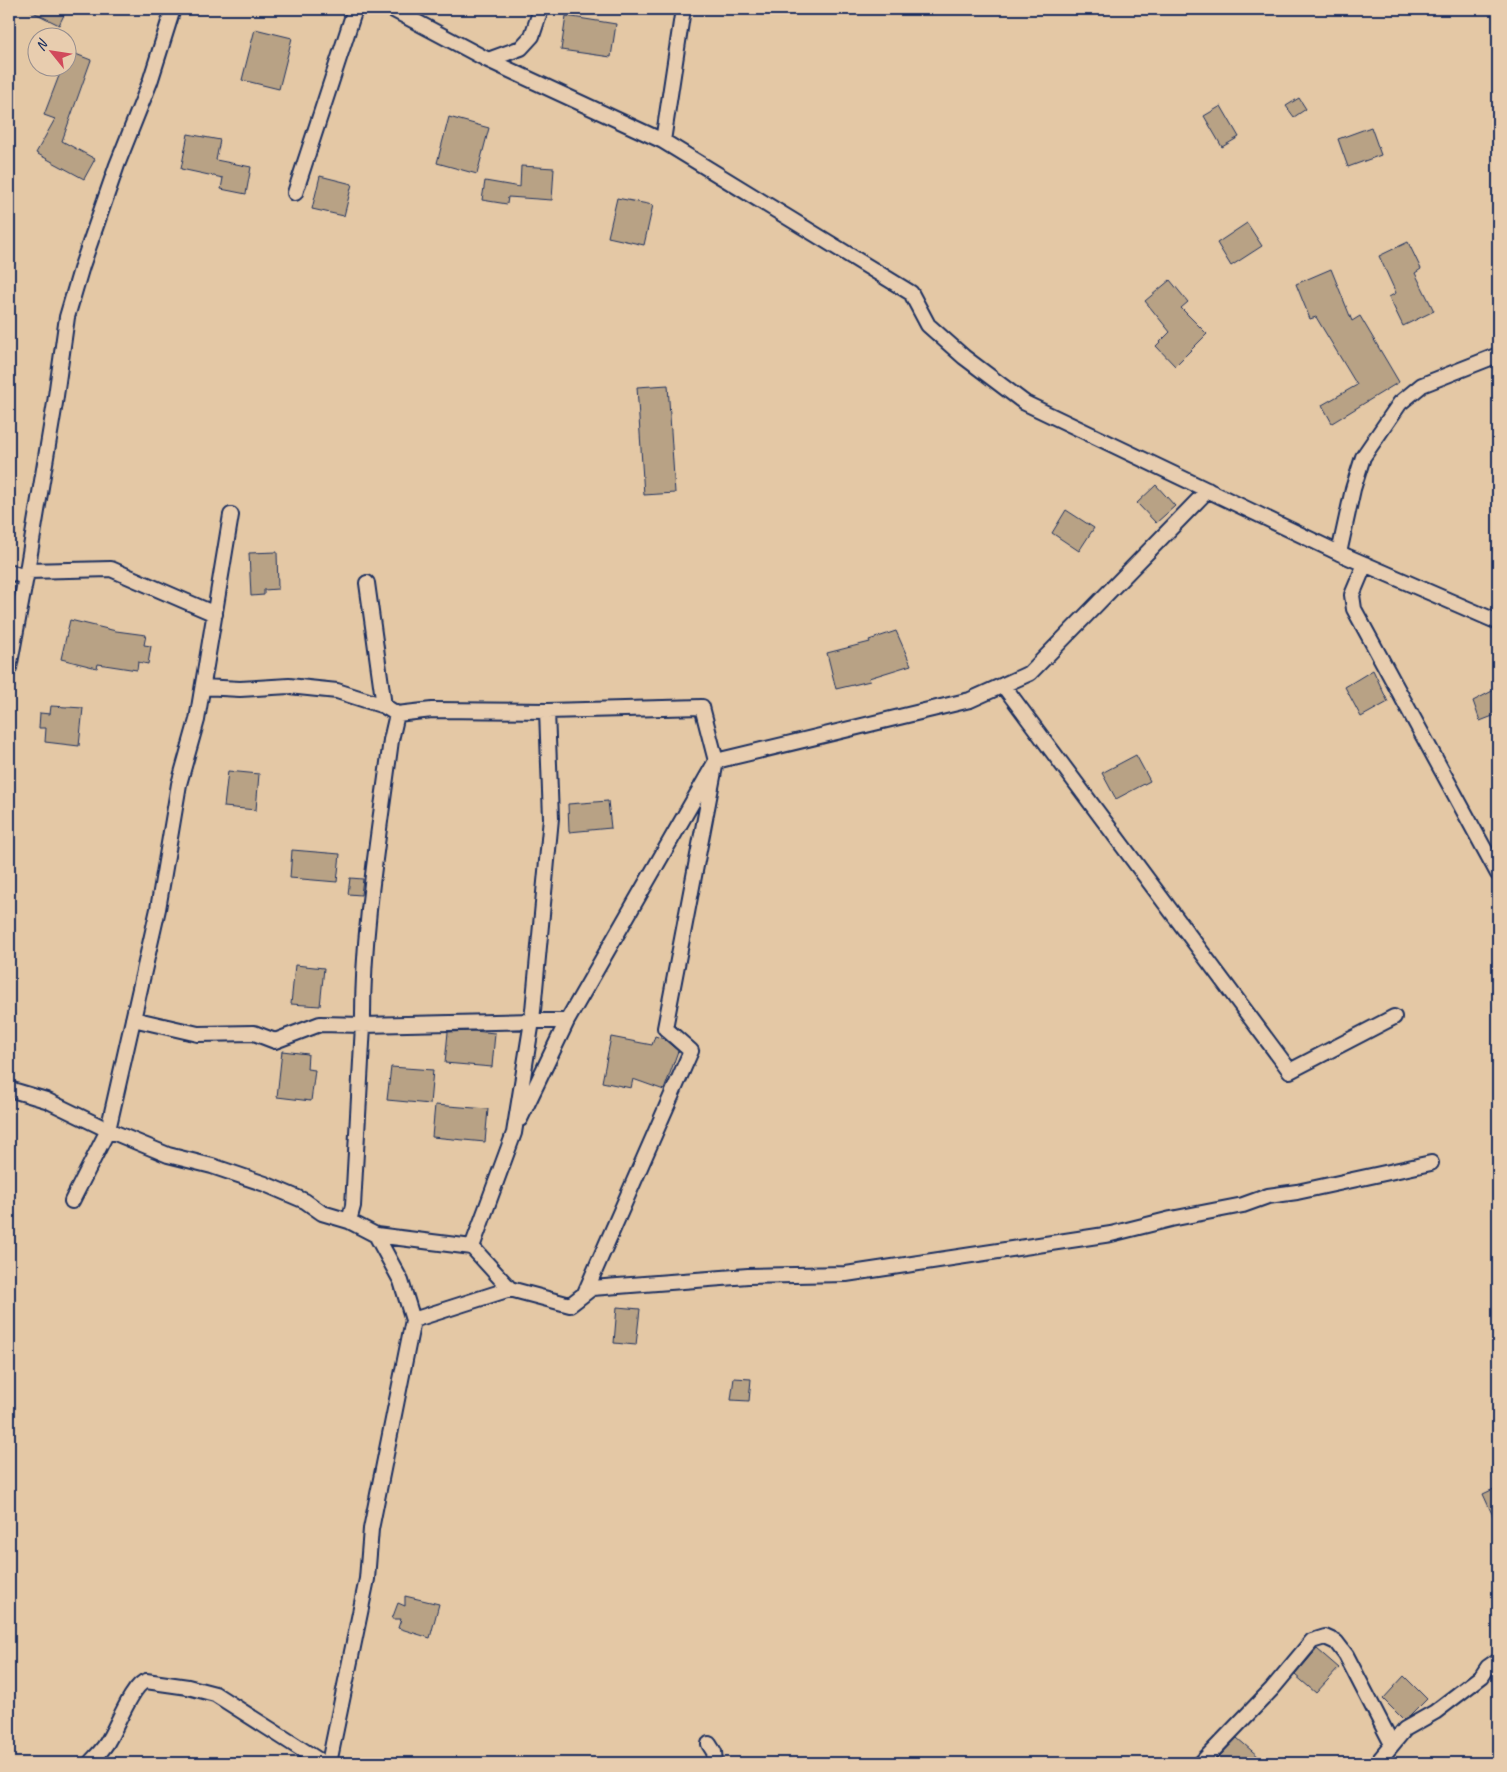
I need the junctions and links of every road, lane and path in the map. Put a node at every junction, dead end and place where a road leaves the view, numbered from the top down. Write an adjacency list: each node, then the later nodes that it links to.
1 (173, 9): 15 (street)
2 (355, 9): 8 (street)
3 (392, 9): 6 (street)
4 (540, 9): 6 (street)
5 (683, 9): 7 (street)
6 (488, 60): 7 (street)
7 (663, 141): 10 (street)
8 (295, 193)
9 (1498, 355): 12 (street)
10 (1208, 490): 12 (street); 20 (street)
11 (230, 515): 17 (street)
12 (1339, 553): 13 (street)
13 (1365, 564): 18 (street); 26 (street)
14 (9, 572): 15 (street)
15 (27, 574): 17 (street); 19 (street)
16 (367, 583): 22 (street)
17 (215, 614): 21 (street)
18 (1498, 622)
19 (9, 668)
20 (1003, 685): 25 (street); 27 (street)
21 (203, 687): 22 (street); 28 (street)
22 (384, 706): 24 (street)
23 (547, 711): 24 (street); 25 (street); 29 (street)
24 (397, 714): 31 (street)
25 (716, 760): 30 (street); 41 (street)
26 (1498, 874)
27 (1394, 1017)
28 (133, 1019): 31 (street); 33 (street)
29 (532, 1021): 30 (street); 31 (street); 34 (street)
30 (567, 1021): 34 (street)
31 (363, 1025): 37 (street)
32 (9, 1089): 33 (street)
33 (108, 1130): 36 (street); 37 (street)
34 (514, 1133): 39 (street)
35 (1431, 1163): 41 (street)
36 (72, 1201)
37 (349, 1221): 38 (street)
38 (376, 1235): 39 (street); 42 (street)
39 (472, 1248): 40 (street)
40 (510, 1289): 41 (street); 42 (street)
41 (585, 1293)
42 (413, 1320): 48 (street)
43 (1498, 1660): 45 (street)
44 (709, 1744): 49 (street)
45 (1392, 1744): 50 (street); 51 (street)
46 (90, 1763): 47 (street)
47 (323, 1763)
48 (329, 1763)
49 (715, 1763)
50 (1201, 1763)
51 (1377, 1763)

